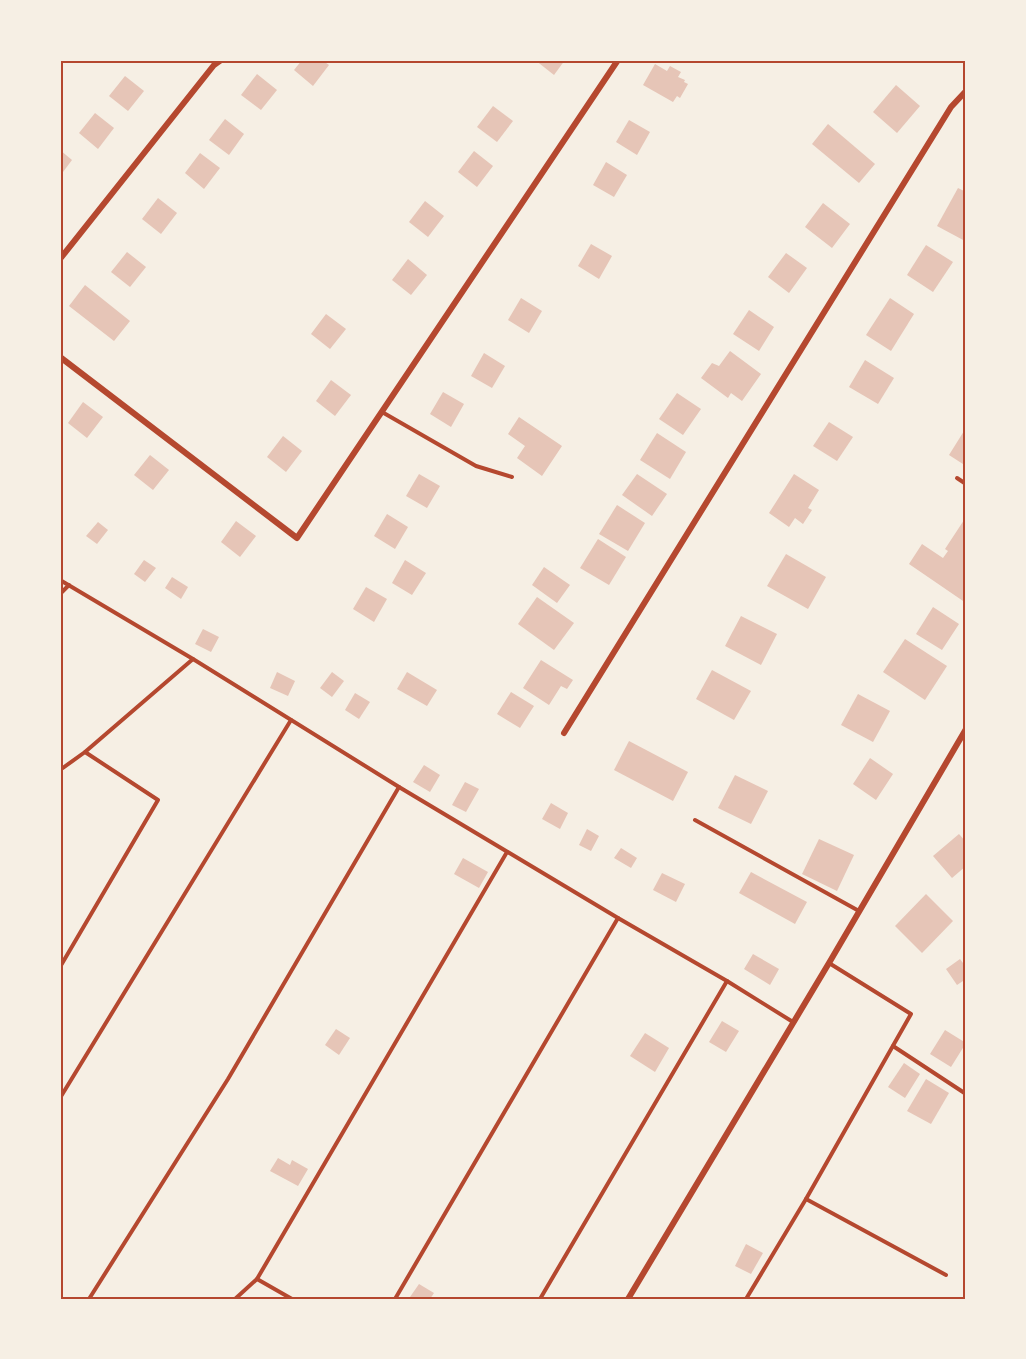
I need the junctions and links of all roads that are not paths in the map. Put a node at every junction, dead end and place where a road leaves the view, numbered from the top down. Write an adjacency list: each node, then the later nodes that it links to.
1 (221, 60): 4 (street)
2 (618, 60): 6 (street)
3 (966, 91): 16 (street)
4 (60, 259)
5 (60, 357): 6 (street)
6 (381, 412): 7 (lane)
7 (512, 477)
8 (957, 478): 9 (lane)
9 (966, 484)
10 (60, 580): 11 (lane)
11 (69, 585): 12 (lane); 13 (lane)
12 (60, 594)
13 (193, 659): 14 (lane); 17 (lane)
14 (291, 720): 19 (lane); 30 (lane)
15 (966, 729): 22 (street)
16 (564, 733)
17 (85, 752): 18 (lane); 25 (lane)
18 (60, 770)
19 (399, 788): 21 (lane); 34 (lane)
20 (695, 820): 22 (lane)
21 (507, 852): 23 (lane); 33 (lane)
22 (859, 911): 24 (street)
23 (618, 918): 26 (lane); 37 (lane)
24 (829, 963): 27 (street); 28 (lane)
25 (60, 967)
26 (727, 981): 27 (lane); 38 (lane)
27 (794, 1022): 39 (street)
28 (893, 1046): 29 (lane); 31 (lane)
29 (966, 1094)
30 (60, 1098)
31 (806, 1199): 32 (lane); 40 (lane)
32 (946, 1275)
33 (257, 1279): 35 (lane); 36 (lane)
34 (89, 1299)
35 (235, 1299)
36 (292, 1299)
37 (395, 1299)
38 (540, 1299)
39 (628, 1299)
40 (746, 1299)

